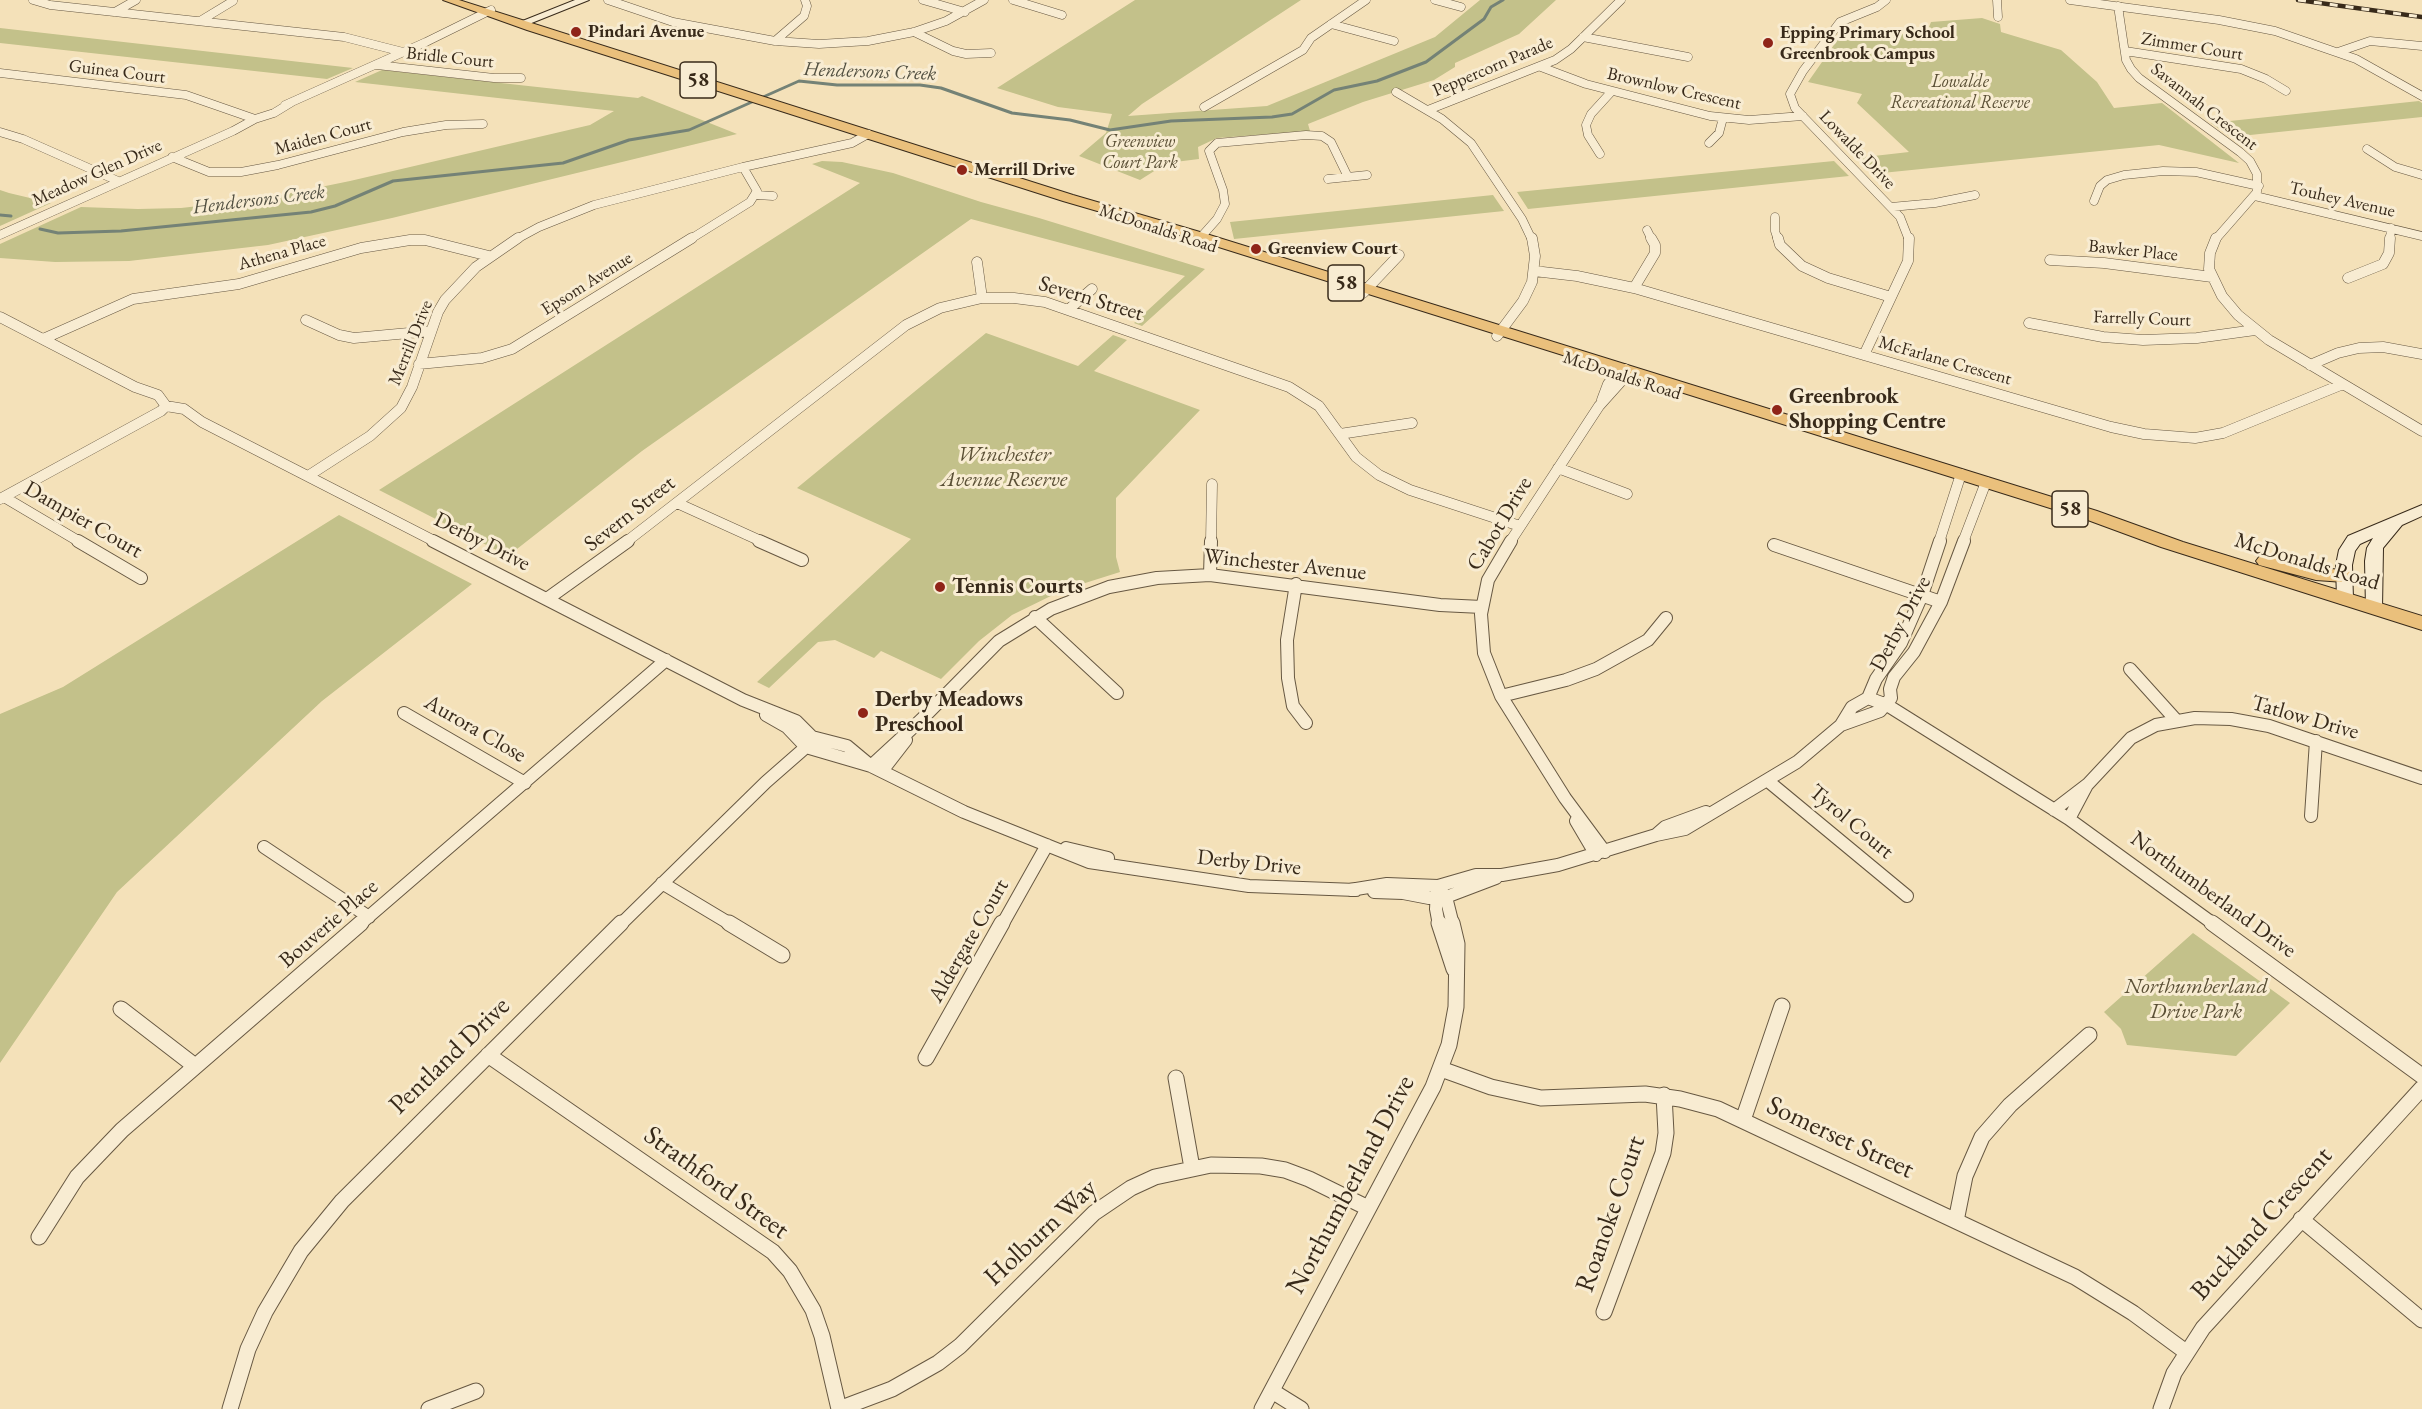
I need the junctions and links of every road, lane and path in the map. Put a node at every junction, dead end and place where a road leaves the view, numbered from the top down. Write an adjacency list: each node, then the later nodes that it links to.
1 (33, 0): 20 (street)
2 (136, 0): 20 (street)
3 (448, 0): 21 (main road, McDonalds Road / 58)
4 (462, 0): 21 (main road, McDonalds Road / 58)
5 (608, 0): 30 (street)
6 (805, 0): 30 (street)
7 (923, 0): 22 (street)
8 (984, 0): 22 (street)
9 (1013, 0): 23 (street)
10 (1366, 0): 26 (street)
11 (1435, 0): 19 (street)
12 (1621, 0): 29 (street, Peppercorn Parade)
13 (1886, 0): 48 (street, Lowalde Drive)
14 (1997, 0): 24 (street)
15 (2070, 0): 18 (street)
16 (233, 1): 25 (street)
17 (581, 1): 27 (street)
18 (2118, 6): 33 (street, Savannah Crescent); 35 (street)
19 (1461, 7)
20 (115, 12): 25 (street)
21 (491, 12): 27 (main road, McDonalds Road / 58); 34 (street, Meadow Glen Drive)
22 (965, 12): 28 (street)
23 (1062, 15)
24 (1998, 17)
25 (200, 21): 34 (street)
26 (1330, 24): 31 (street); 46 (street)
27 (529, 25): 53 (main road, McDonalds Road / 58)
28 (914, 32): 30 (street); 36 (street)
29 (1583, 37): 37 (street); 39 (street, Peppercorn Parade)
30 (775, 41)
31 (1394, 41)
32 (2422, 46): 35 (street)
33 (2125, 51): 43 (street, Zimmer Court); 64 (street, Savannah Crescent)
34 (403, 52): 38 (street, Meadow Glen Drive)
35 (2338, 52): 45 (street)
36 (991, 54)
37 (1688, 57)
38 (376, 64): 41 (street, Bridle Court); 49 (street, Meadow Glen Drive)
39 (1541, 67): 42 (street, Brownlow Crescent); 47 (street, Peppercorn Parade)
40 (0, 73): 49 (street, Guinea Court)
41 (521, 78)
42 (1612, 91): 50 (street, Brownlow Crescent); 56 (street)
43 (2286, 91)
44 (1396, 92): 47 (street)
45 (2422, 96)
46 (1204, 107)
47 (1428, 110): 81 (street)
48 (1803, 116): 50 (street, Brownlow Crescent); 70 (street, Lowalde Drive)
49 (251, 118): 57 (street, Meadow Glen Drive)
50 (1723, 118): 54 (street)
51 (483, 124): 57 (street, Maiden Court)
52 (0, 132): 63 (street)
53 (863, 133): 58 (street, Merrill Drive); 76 (main road, McDonalds Road / 58)
54 (1709, 143)
55 (2367, 148): 60 (street)
56 (1600, 154)
57 (172, 157): 63 (street, Meadow Glen Drive)
58 (743, 167): 65 (street); 78 (street, Merrill Drive)
59 (1367, 175): 61 (street)
60 (2422, 175)
61 (1348, 177): 62 (street); 76 (street)
62 (1328, 179)
63 (118, 181): 74 (street, Meadow Glen Drive)
64 (2259, 186): 68 (street, Savannah Crescent); 69 (street)
65 (757, 195): 67 (street); 99 (street, Epsom Avenue)
66 (1976, 195): 70 (street)
67 (773, 196)
68 (2255, 196): 72 (street, Touhey Avenue); 82 (street, Savannah Crescent)
69 (2094, 201)
70 (1891, 207): 87 (street, Lowalde Drive)
71 (1775, 217): 87 (street)
72 (2391, 228): 75 (street, Touhey Avenue); 83 (street)
73 (1647, 230): 84 (street)
74 (0, 235)
75 (2422, 236)
76 (1196, 238): 86 (main road, McDonalds Road / 58)
77 (1399, 255): 86 (street)
78 (489, 256): 94 (street, Merrill Drive); 96 (street, Athena Place)
79 (2050, 260): 82 (street, Bawker Place)
80 (977, 262): 88 (street)
81 (1534, 271): 84 (street, McFarlane Crescent); 95 (street)
82 (2212, 277): 93 (street)
83 (2348, 278)
84 (1634, 288): 98 (street, McFarlane Crescent)
85 (1092, 289): 89 (street)
86 (1365, 291): 95 (main road, McDonalds Road / 58)
87 (1891, 297): 98 (street, Lowalde Drive)
88 (982, 298): 89 (street, Severn Street); 114 (street, Severn Street)
89 (1068, 310): 106 (street, Severn Street)
90 (0, 317): 96 (street)
91 (306, 320): 94 (street)
92 (2029, 323): 93 (street, Farrelly Court)
93 (2255, 330): 100 (street)
94 (431, 331): 99 (street, Merrill Drive)
95 (1499, 333): 101 (main road, McDonalds Road / 58)
96 (45, 341): 103 (street)
97 (2422, 354): 100 (street)
98 (1864, 355): 102 (street, McFarlane Crescent)
99 (419, 364): 108 (street, Merrill Drive)
100 (2310, 365): 102 (street)
101 (1622, 373): 107 (street, Cabot Drive); 109 (main road, McDonalds Road / 58)
102 (2343, 384): 105 (street)
103 (161, 408): 108 (street, Derby Drive); 113 (street)
104 (1412, 423): 106 (street)
105 (2422, 431)
106 (1340, 434): 117 (street, Severn Street)
107 (1558, 468): 112 (street); 117 (street, Cabot Drive)
108 (308, 476): 128 (street, Derby Drive)
109 (1959, 478): 111 (main road, McDonalds Road / 58); 126 (street, Derby Drive)
110 (1212, 484): 122 (street)
111 (1984, 486): 118 (main road, McDonalds Road / 58); 120 (main road, McDonalds Road / 58); 129 (street, Derby Drive)
112 (1627, 494)
113 (2, 498): 124 (street, Dampier Court)
114 (677, 503): 121 (street); 128 (street, Severn Street)
115 (2422, 510): 116 (street)
116 (2398, 522): 123 (street); 130 (street)
117 (1519, 529): 131 (street, Cabot Drive)
118 (2131, 530): 120 (main road, McDonalds Road / 58); 123 (main road)
119 (1774, 544): 126 (street)
120 (2177, 546): 127 (main road, McDonalds Road / 58)
121 (802, 560)
122 (1210, 575): 125 (street, Winchester Avenue); 132 (street, Winchester Avenue)
123 (2344, 576): 127 (street)
124 (141, 578)
125 (1296, 584): 131 (street, Winchester Avenue); 143 (street)
126 (1922, 595): 129 (street); 139 (street, Derby Drive)
127 (2345, 599): 130 (main road, McDonalds Road / 58)
128 (551, 601): 135 (street, Derby Drive)
129 (1941, 602): 140 (street, Derby Drive)
130 (2374, 608): 134 (main road, McDonalds Road / 58)
131 (1481, 610): 138 (street, Cabot Drive)
132 (1035, 617): 137 (street); 147 (street, Winchester Avenue)
133 (1666, 618): 138 (street)
134 (2422, 623)
135 (666, 660): 146 (street, Derby Drive); 150 (street, Bouverie Place)
136 (2130, 669): 142 (street)
137 (1117, 693)
138 (1501, 696): 157 (street, Cabot Drive)
139 (1868, 698): 140 (street, Northumberland Drive); 144 (street, Derby Drive)
140 (1885, 707): 144 (street, Derby Drive); 152 (street, Northumberland Drive)
141 (404, 712): 150 (street, Aurora Close)
142 (2176, 720): 145 (street, Tatlow Drive); 151 (street, Tatlow Drive)
143 (1305, 723)
144 (1841, 725): 149 (street, Derby Drive)
145 (2316, 741): 148 (street, Tatlow Drive); 153 (street)
146 (806, 742): 147 (street, Derby Drive); 158 (street, Pentland Drive)
147 (877, 768): 155 (street, Derby Drive)
148 (2422, 778)
149 (1768, 781): 157 (street, Derby Drive); 160 (street, Tyrol Court)
150 (525, 783): 161 (street, Bouverie Place)
151 (2088, 784): 152 (street, Tatlow Drive); 154 (street, Tatlow Drive)
152 (2054, 810): 154 (street, Northumberland Drive)
153 (2311, 816)
154 (2069, 819): 170 (street, Northumberland Drive)
155 (1047, 844): 159 (street, Derby Drive); 167 (street, Aldergate Court)
156 (264, 847): 161 (street)
157 (1601, 854): 159 (street, Derby Drive)
158 (662, 883): 162 (street); 166 (street, Pentland Drive)
159 (1440, 894): 169 (street, Northumberland Drive)
160 (1907, 896)
161 (369, 917): 168 (street, Bouverie Place)
162 (782, 955)
163 (1782, 1006): 174 (street)
164 (122, 1009): 168 (street)
165 (2089, 1035): 178 (street)
166 (488, 1055): 185 (street, Pentland Drive); 187 (street, Strathford Street)
167 (927, 1058)
168 (195, 1066): 179 (street, Bouverie Place)
169 (1440, 1069): 173 (street, Somerset Street); 176 (street, Northumberland Drive)
170 (2422, 1076)
171 (1176, 1078): 175 (street)
172 (2422, 1088): 177 (street, Buckland Crescent)
173 (1664, 1095): 174 (street, Somerset Street); 180 (street, Roanoke Court)
174 (1743, 1120): 178 (street, Somerset Street)
175 (1192, 1167): 176 (street, Holburn Way); 187 (street, Holburn Way)
176 (1368, 1208): 183 (street, Northumberland Drive)
177 (2301, 1219): 181 (street); 182 (street, Buckland Crescent)
178 (1956, 1221): 182 (street, Somerset Street)
179 (39, 1237)
180 (1604, 1312)
181 (2422, 1320)
182 (2186, 1352): 190 (street, Buckland Crescent)
183 (1272, 1390): 188 (street, Northumberland Drive); 189 (street)
184 (476, 1391): 186 (street)
185 (230, 1409)
186 (429, 1409)
187 (839, 1409)
188 (1263, 1409)
189 (1302, 1409)
190 (2161, 1409)

